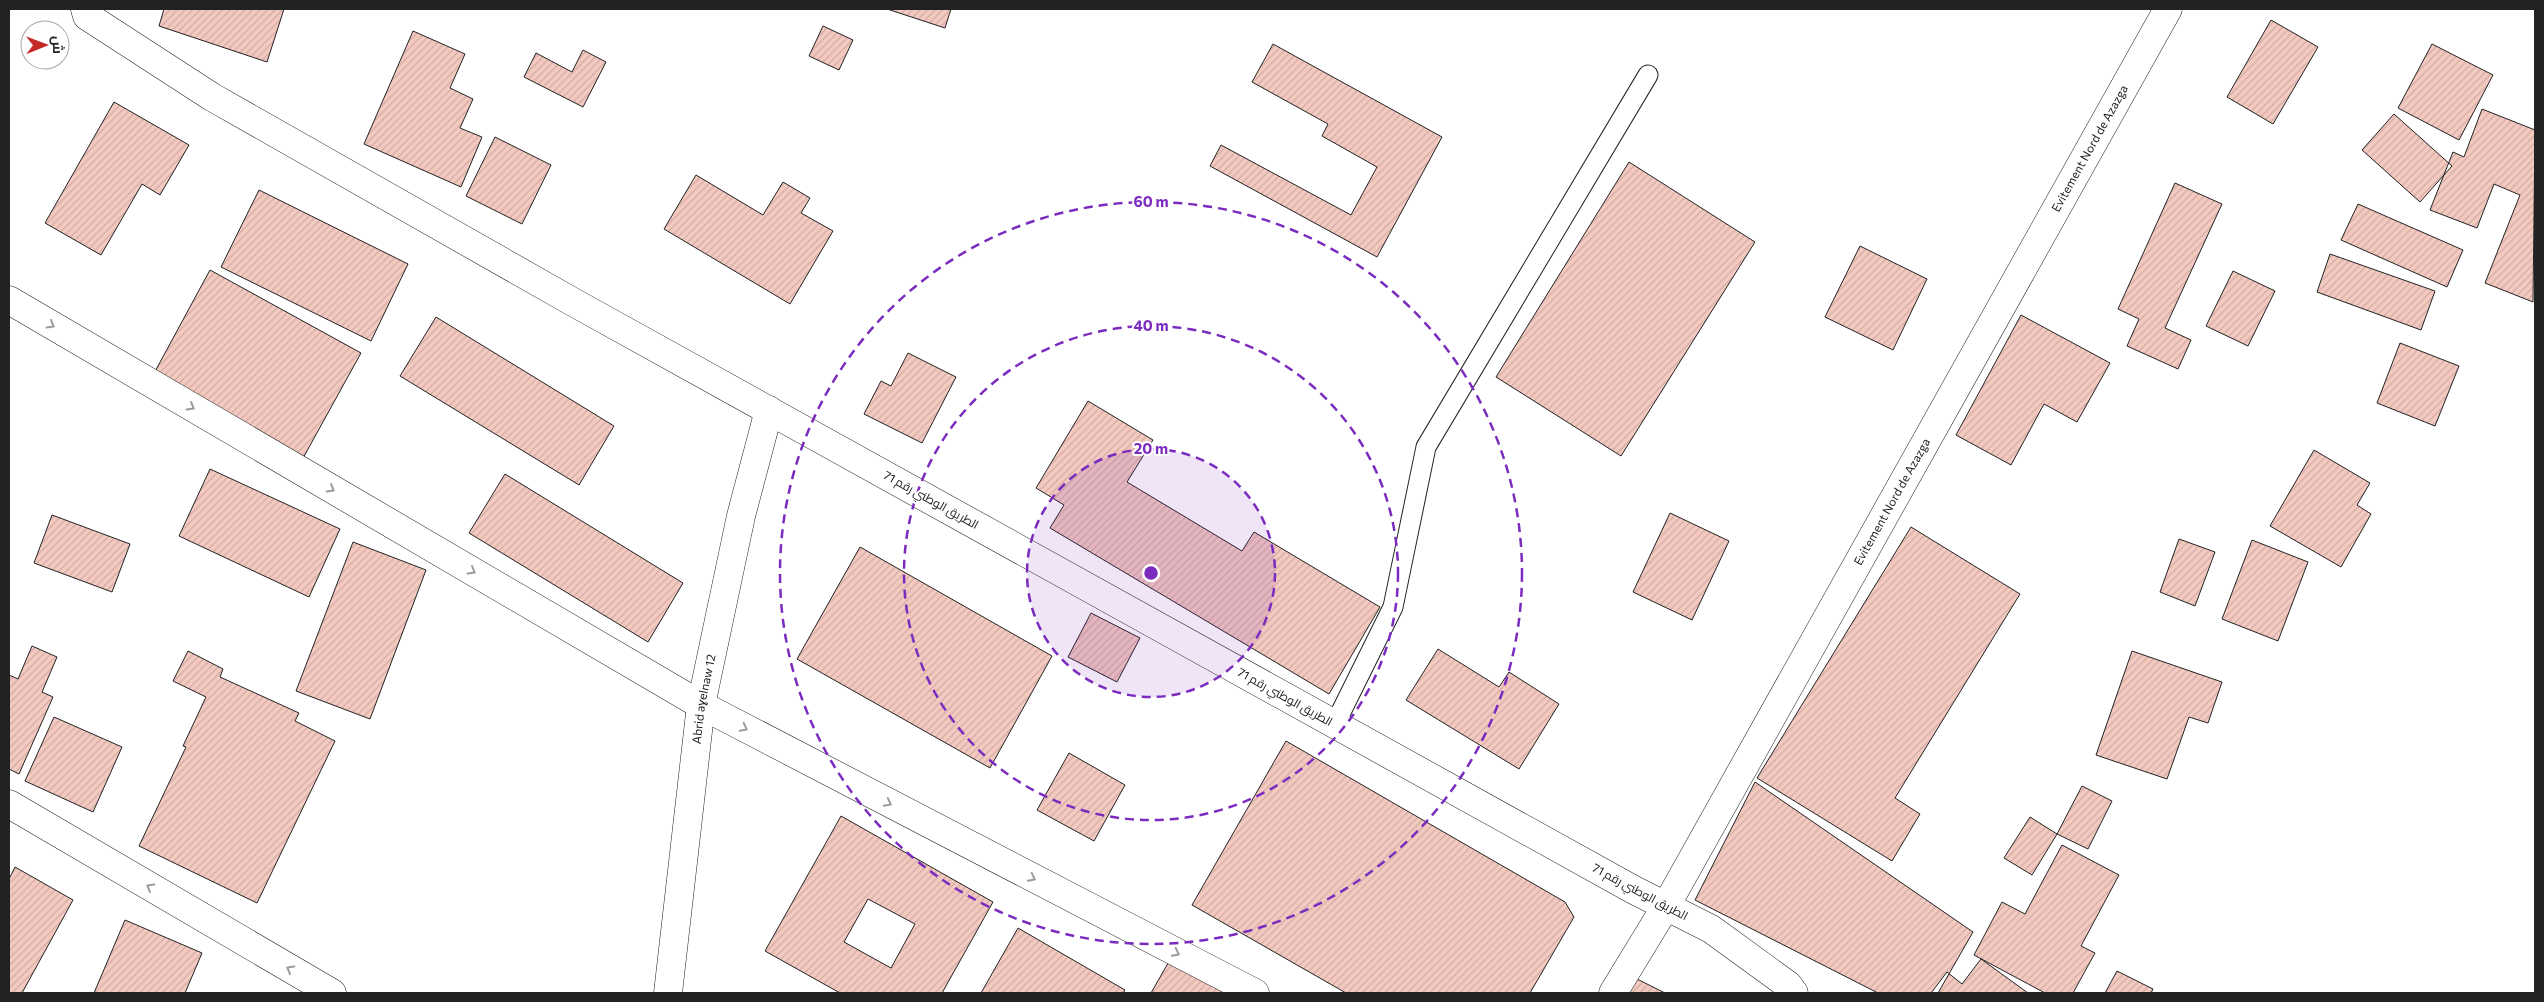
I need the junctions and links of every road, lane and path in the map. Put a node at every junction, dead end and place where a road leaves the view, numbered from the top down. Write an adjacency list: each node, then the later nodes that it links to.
1 (2168, 9): 9 (main road, Evitement Nord de Azazga)
2 (83, 11): 5 (main road, الطريق الوطني رقم 71)
3 (1648, 75): 7 (lane)
4 (9, 300): 6 (main road, one-way to 6)
5 (769, 410): 6 (main road, Abrid aɣelnaw 12); 7 (main road, الطريق الوطني رقم 71)
6 (701, 705): 11 (main road, Abrid aɣelnaw 12); 12 (main road, one-way to 12)
7 (1335, 724): 9 (main road, الطريق الوطني رقم 71)
8 (9, 804): 10 (main road, one-way to 8)
9 (1666, 906): 13 (main road, Evitement Nord de Azazga); 14 (main road, الطريق الوطني رقم 71)
10 (332, 993)
11 (668, 993)
12 (1255, 993)
13 (1613, 993)
14 (1794, 993)

